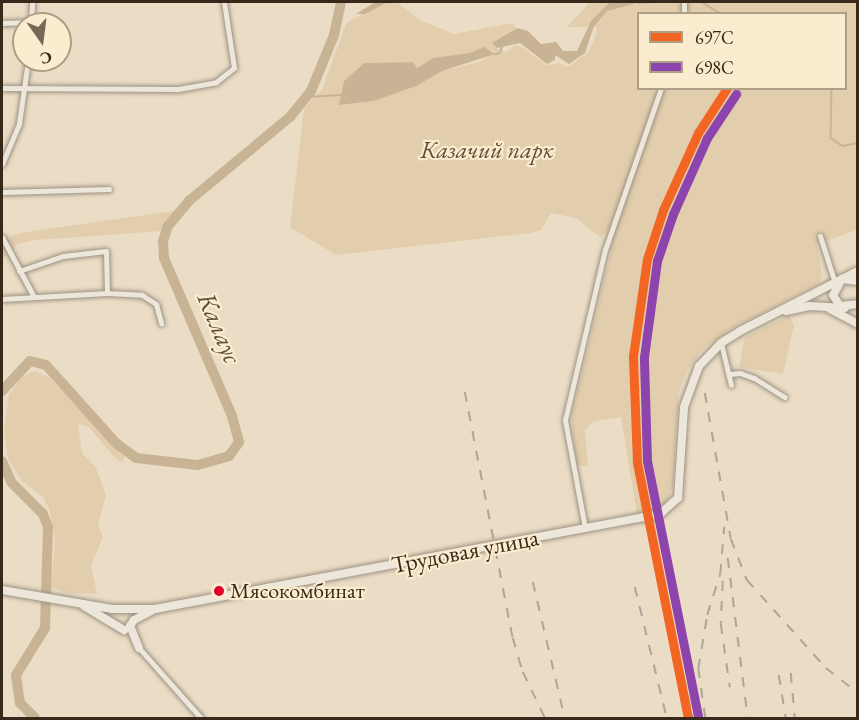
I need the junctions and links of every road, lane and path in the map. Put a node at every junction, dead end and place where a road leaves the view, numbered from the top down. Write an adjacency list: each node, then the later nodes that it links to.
1 (224, 2): 4 (street)
2 (27, 72): 4 (street)
3 (2, 88): 4 (street)
4 (25, 89): 6 (street)
5 (660, 90): 28 (street)
6 (2, 164)
7 (109, 189): 8 (street)
8 (2, 192)
9 (820, 236): 13 (street)
10 (2, 237): 12 (street)
11 (858, 271): 13 (main road)
12 (19, 272): 15 (street); 16 (street)
13 (838, 281): 14 (main road); 20 (main road); 21 (main road)
14 (858, 281)
15 (107, 293): 16 (street); 22 (street)
16 (34, 297): 17 (street)
17 (2, 299)
18 (858, 304): 20 (main road)
19 (829, 308): 20 (main road); 21 (main road); 23 (main road)
20 (845, 308)
21 (776, 313): 24 (main road, Трудовая улица)
22 (161, 323)
23 (858, 324)
24 (722, 343): 25 (street); 28 (main road, Трудовая улица)
25 (730, 374): 26 (street); 27 (street)
26 (731, 385)
27 (785, 397)
28 (585, 528): 32 (main road, Трудовая улица)
29 (2, 590): 30 (main road, Трудовая улица)
30 (69, 599): 31 (main road, Трудовая улица); 33 (main road)
31 (112, 609): 32 (main road, Трудовая улица); 33 (main road)
32 (155, 609): 34 (main road)
33 (124, 630): 34 (main road)
34 (139, 648): 35 (street)
35 (201, 718)

